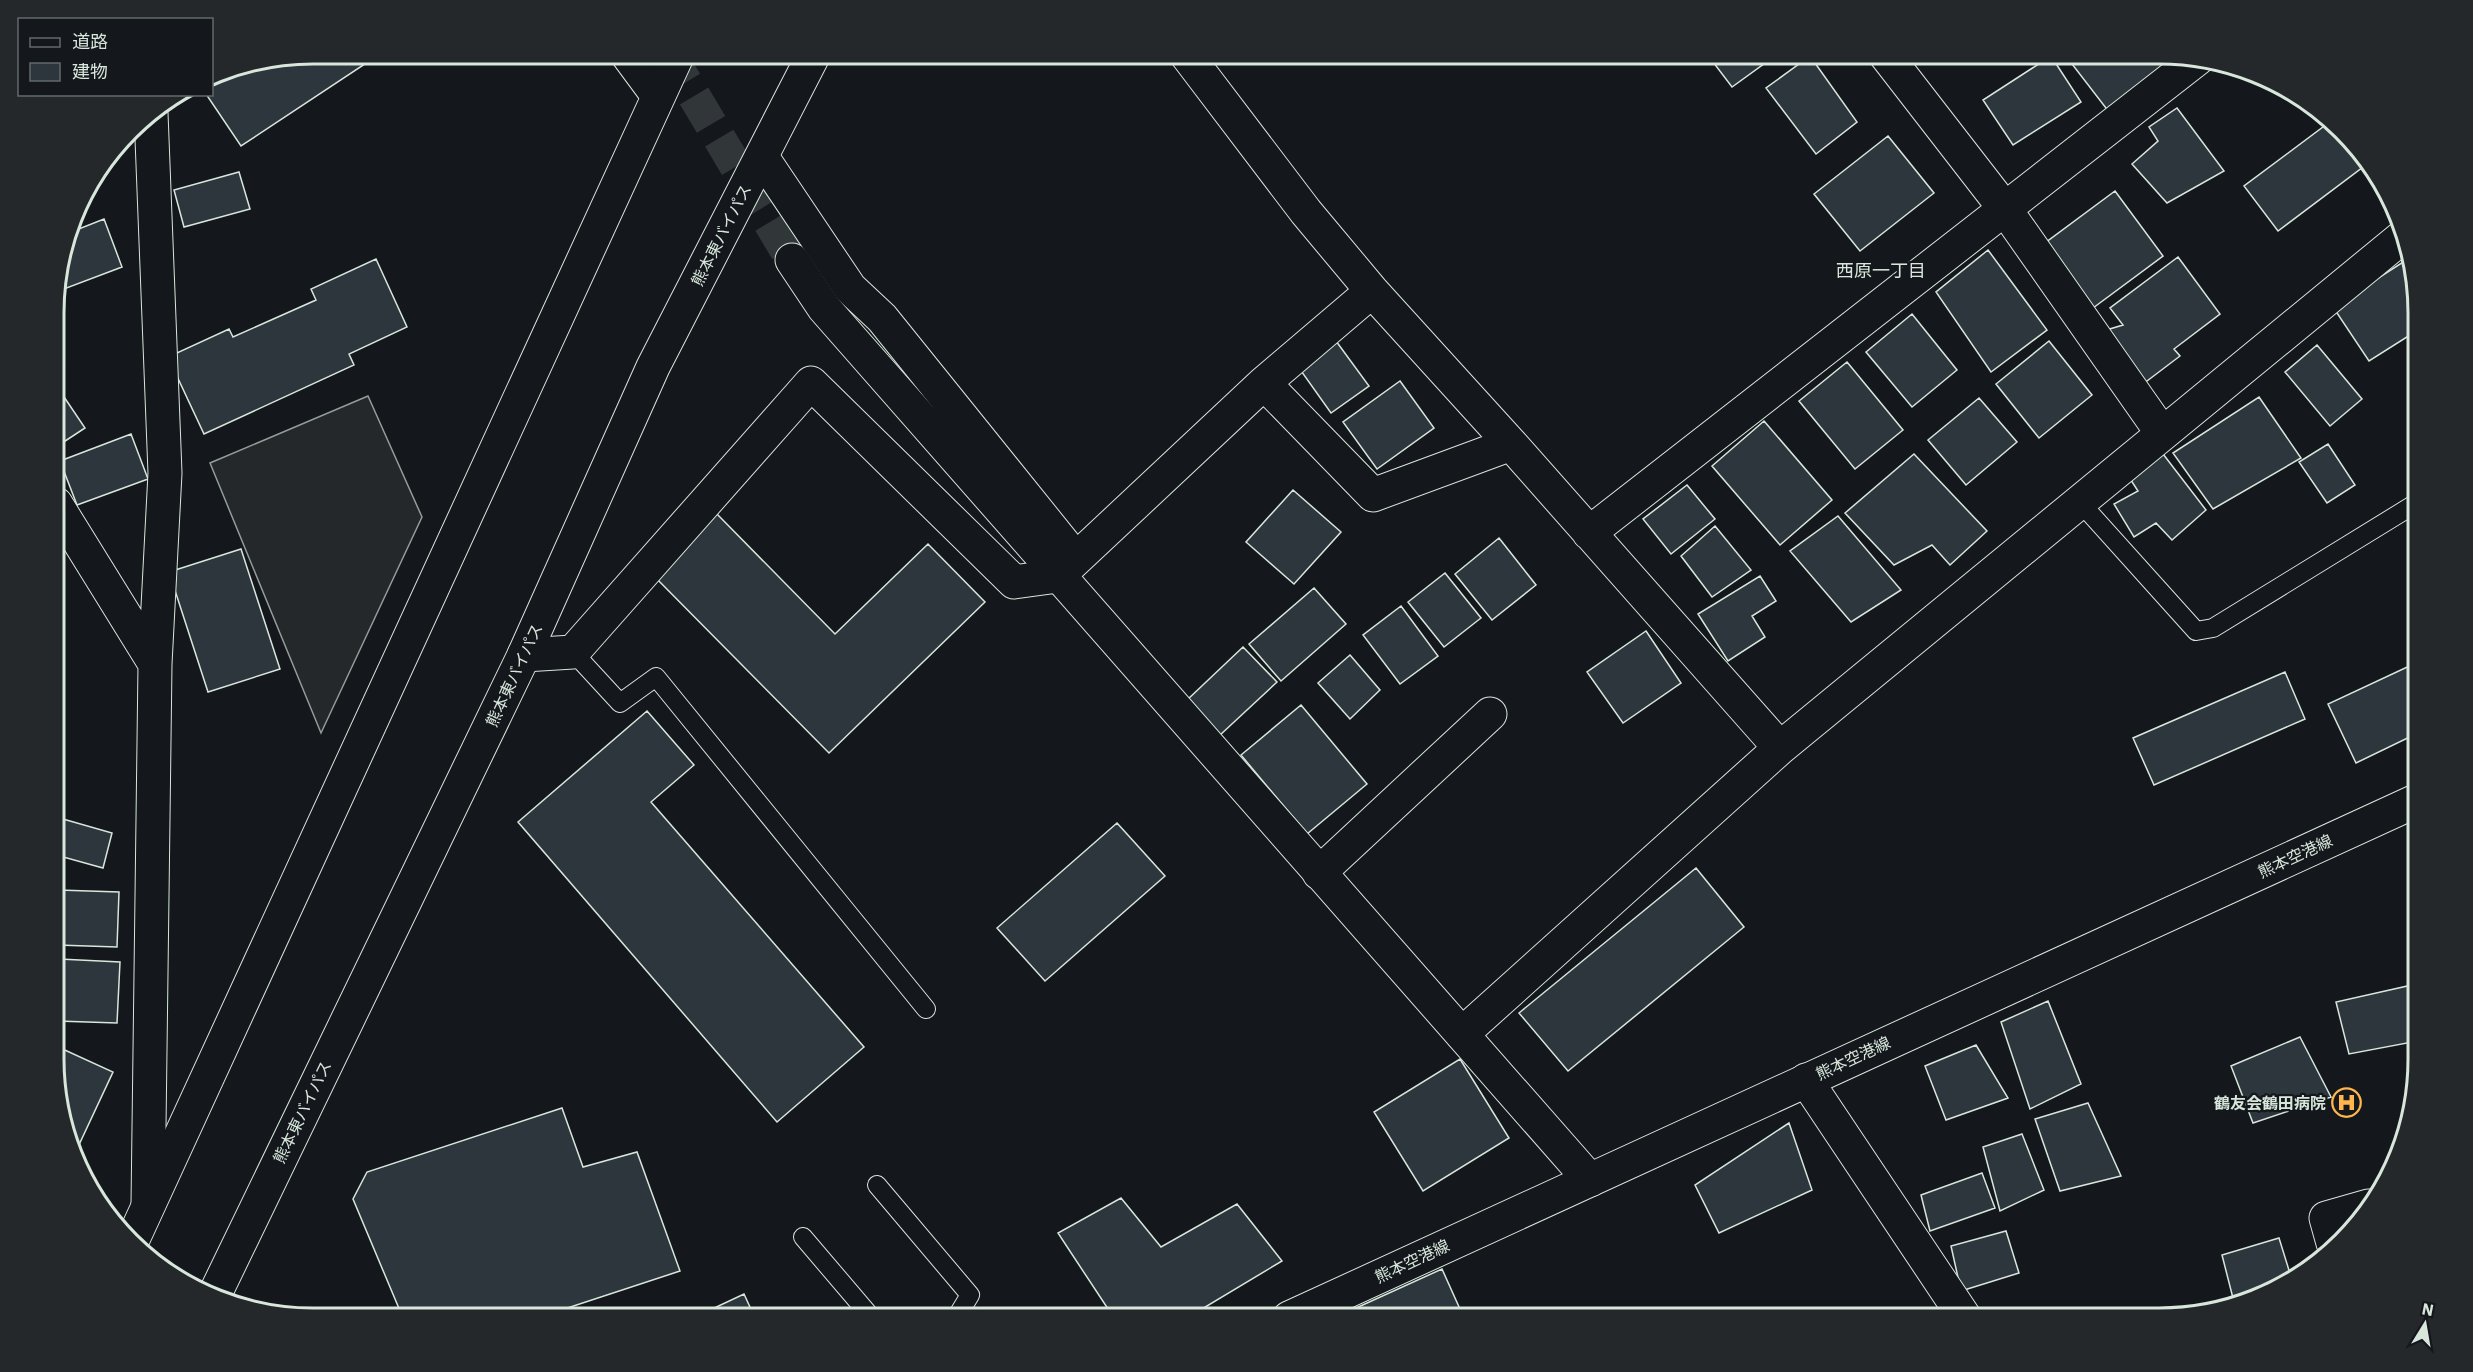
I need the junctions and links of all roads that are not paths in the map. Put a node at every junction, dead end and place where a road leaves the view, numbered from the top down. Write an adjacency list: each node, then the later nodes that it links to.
1 (634, 64): 7 (main road)
2 (673, 64): 7 (main road)
3 (809, 64): 9 (main road, 熊本東バイパス)
4 (1194, 64): 13 (main road)
5 (1893, 64): 10 (main road)
6 (2188, 66): 10 (main road)
7 (658, 96): 34 (main road)
8 (151, 124): 24 (main road)
9 (762, 157): 21 (main road); 23 (main road, 熊本東バイパス)
10 (2006, 209): 15 (main road); 20 (main road)
11 (2397, 241): 15 (main road)
12 (792, 260): 21 (main road)
13 (1372, 291): 14 (main road); 16 (main road)
14 (1264, 383): 16 (main road); 21 (main road)
15 (2162, 433): 17 (main road)
16 (1511, 444): 20 (main road)
17 (2079, 501): 18 (lane); 26 (main road)
18 (2408, 508)
19 (64, 517): 24 (main road)
20 (1589, 533): 26 (main road)
21 (1067, 567): 22 (main road); 28 (main road)
22 (573, 652): 23 (main road); 29 (lane)
23 (524, 655): 39 (main road, 熊本東バイパス)
24 (155, 664): 34 (main road)
25 (1490, 714): 28 (main road)
26 (1780, 748): 30 (main road)
27 (2408, 805): 31 (main road, 熊本空港線)
28 (1319, 873): 30 (main road)
29 (926, 1009)
30 (1462, 1034): 32 (main road)
31 (1806, 1080): 32 (main road, 熊本空港線); 43 (main road)
32 (1590, 1180): 42 (main road, 熊本空港線)
33 (878, 1185): 41 (lane)
34 (148, 1205): 36 (main road)
35 (2358, 1209): 38 (main road)
36 (136, 1233)
37 (803, 1237): 40 (lane)
38 (2332, 1239)
39 (217, 1288)
40 (863, 1308)
41 (962, 1308)
42 (1311, 1308)
43 (1959, 1308)

